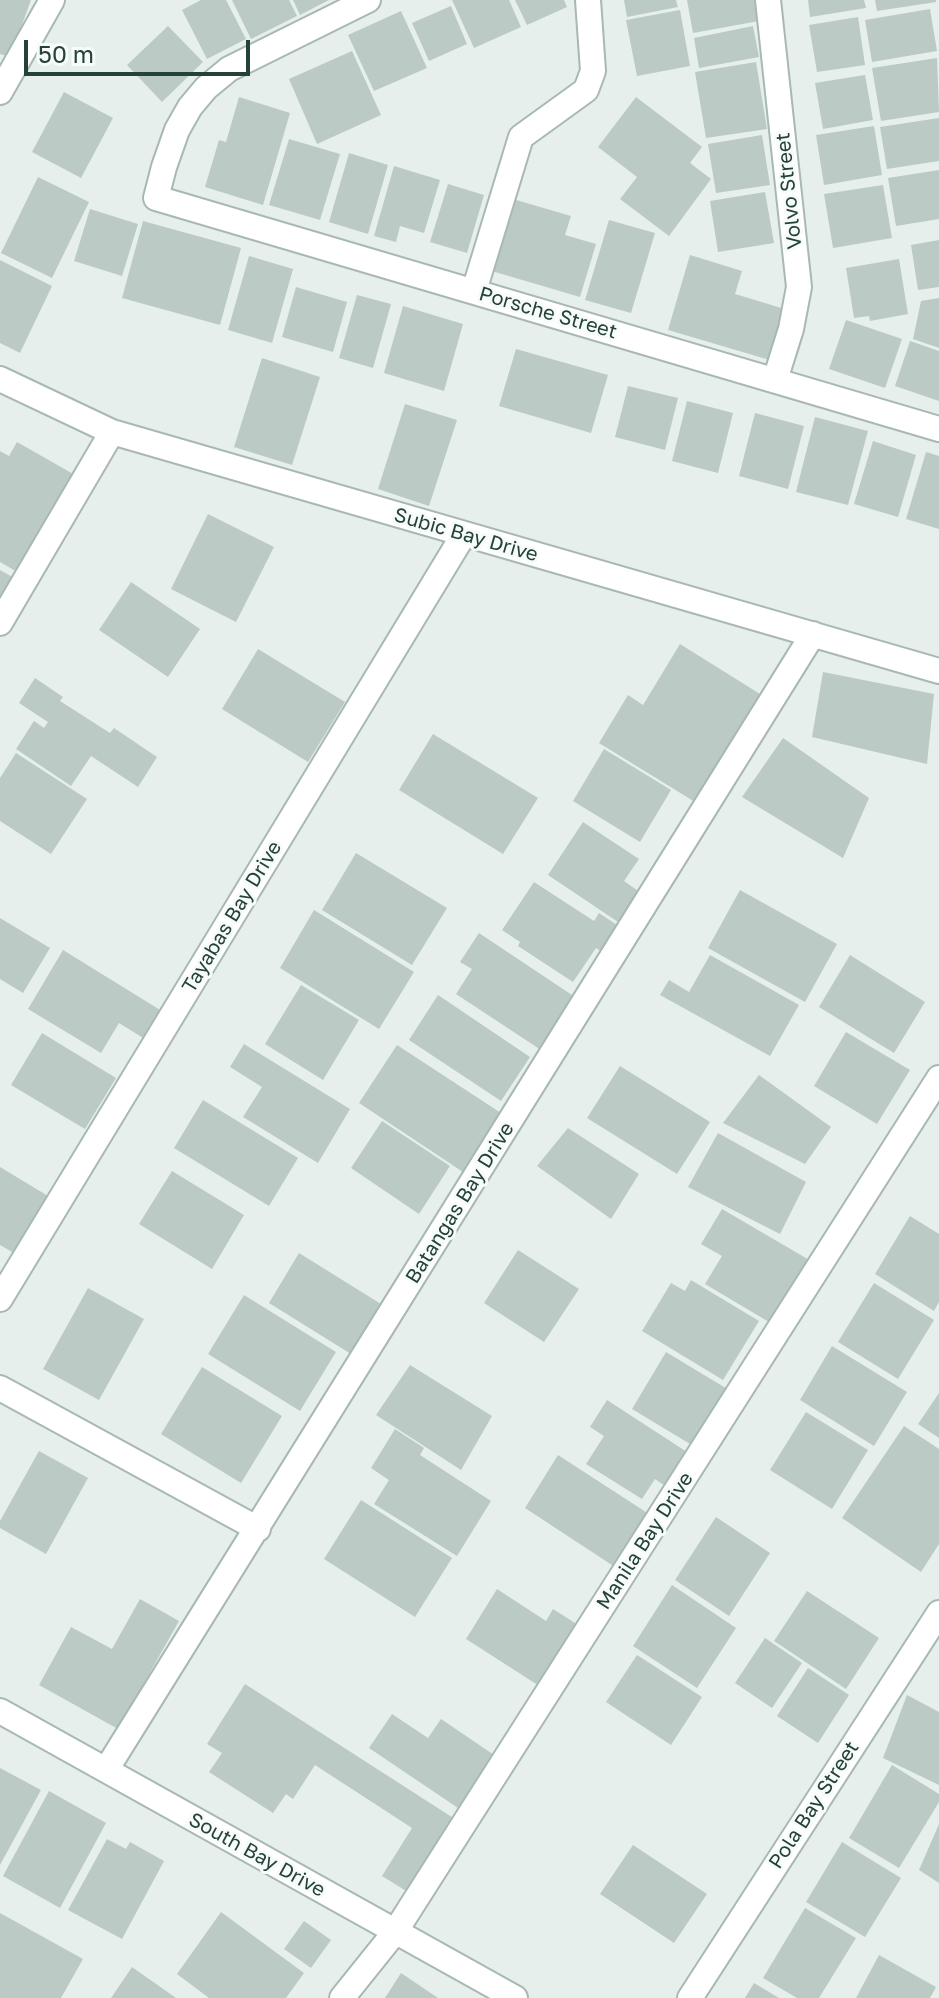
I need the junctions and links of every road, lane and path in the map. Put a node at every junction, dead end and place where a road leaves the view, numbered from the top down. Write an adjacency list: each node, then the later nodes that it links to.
1 (52, 0): 5 (street)
2 (368, 0): 6 (street, Porsche Street)
3 (588, 0): 6 (street)
4 (768, 0): 8 (street, Volvo Street)
5 (1, 87)
6 (474, 291): 8 (street, Porsche Street)
7 (0, 379): 10 (street, Subic Bay Drive)
8 (775, 380): 9 (street, Porsche Street)
9 (939, 429)
10 (112, 432): 11 (street, Subic Bay Drive); 12 (street)
11 (464, 534): 13 (street, Subic Bay Drive); 16 (street, Tayabas Bay Drive)
12 (0, 623)
13 (813, 634): 14 (street, Subic Bay Drive); 18 (street, Batangas Bay Drive)
14 (939, 671)
15 (939, 1078): 22 (street, Manila Bay Drive)
16 (0, 1299)
17 (0, 1388): 18 (street)
18 (258, 1529): 21 (street, Batangas Bay Drive)
19 (939, 1613): 25 (street, Pola Bay Street)
20 (0, 1711): 21 (street, South Bay Drive)
21 (106, 1770): 22 (street, South Bay Drive)
22 (395, 1932): 23 (street, Manila Bay Drive); 24 (street, South Bay Drive)
23 (342, 1998)
24 (515, 1998)
25 (690, 1998)

